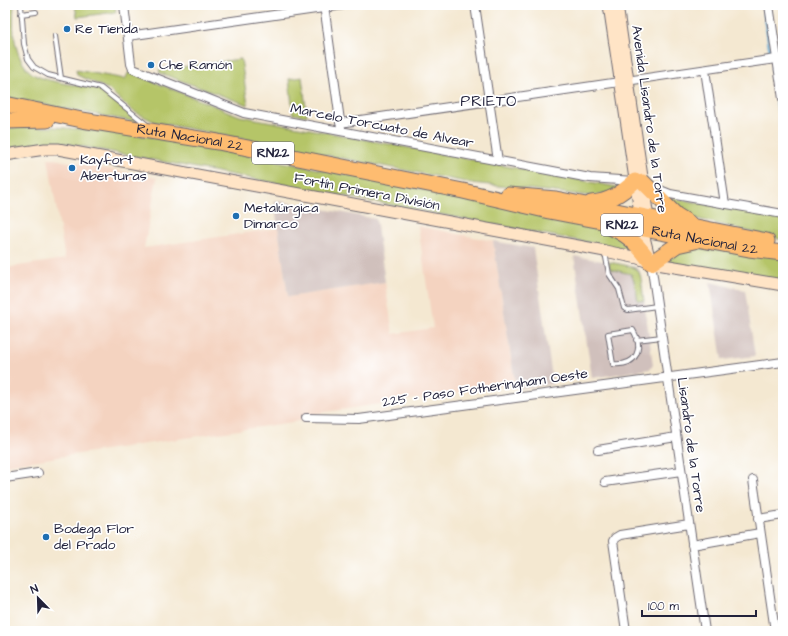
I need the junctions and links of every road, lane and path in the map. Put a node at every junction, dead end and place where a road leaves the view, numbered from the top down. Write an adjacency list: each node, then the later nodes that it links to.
1 (21, 5): 10 (lane)
2 (124, 5): 12 (street)
3 (344, 5): 8 (street)
4 (475, 5): 18 (street)
5 (609, 5): 16 (street, Avenida Lisandro de la Torre)
6 (617, 5): 16 (street, Avenida Lisandro de la Torre)
7 (769, 5): 13 (street)
8 (324, 6): 12 (street); 23 (street)
9 (36, 12): 10 (lane)
10 (21, 14): 15 (lane)
11 (55, 36): 15 (lane)
12 (128, 36): 23 (street, Marcelo Torcuato de Alvear)
13 (780, 59): 14 (street); 17 (street)
14 (705, 70): 16 (street); 31 (street)
15 (61, 78): 24 (lane)
16 (624, 81): 18 (street); 28 (street, Avenida Lisandro de la Torre)
17 (783, 99)
18 (489, 101): 20 (street); 27 (street)
19 (5, 104): 21 (highway, Ruta Nacional 22 / RN22)
20 (370, 119): 23 (street); 25 (street)
21 (82, 120): 22 (highway, Ruta Nacional 22 / RN22); 24 (highway, Ruta Nacional 22 / RN22)
22 (5, 121)
23 (341, 127): 25 (street, Marcelo Torcuato de Alvear)
24 (163, 132): 29 (highway, Ruta Nacional 22 / RN22)
25 (368, 136): 27 (street, Marcelo Torcuato de Alvear)
26 (5, 156): 37 (street, Fortín Primera División)
27 (498, 161): 28 (street, Marcelo Torcuato de Alvear)
28 (639, 182): 30 (highway); 31 (street); 34 (street, Avenida Lisandro de la Torre); 35 (highway)
29 (463, 191): 30 (highway, Ruta Nacional 22 / RN22); 33 (highway, Ruta Nacional 22 / RN22)
30 (580, 204): 34 (highway, Ruta Nacional 22 / RN22)
31 (725, 204): 32 (street)
32 (783, 214)
33 (590, 219): 34 (highway, Ruta Nacional 22 / RN22); 39 (highway)
34 (645, 223): 35 (highway, Ruta Nacional 22 / RN22); 39 (street, Avenida Lisandro de la Torre)
35 (702, 234): 36 (highway, Ruta Nacional 22 / RN22); 38 (highway, Ruta Nacional 22 / RN22); 39 (highway)
36 (783, 245)
37 (605, 251): 39 (street, Fortín Primera División); 41 (lane)
38 (783, 253)
39 (651, 263): 40 (street, Fortín Primera División); 41 (street, Lisandro de la Torre)
40 (783, 285)
41 (657, 306): 42 (street, Lisandro de la Torre)
42 (662, 337): 43 (lane); 45 (street, Lisandro de la Torre)
43 (636, 340): 43 (lane)
44 (783, 362): 45 (street, 225 - Paso Fotheringham Oeste)
45 (668, 376): 46 (street, 225 - Paso Fotheringham Oeste); 47 (street, Lisandro de la Torre)
46 (306, 418)
47 (676, 437): 48 (street); 49 (street, Lisandro de la Torre)
48 (598, 450)
49 (682, 471): 53 (street); 56 (street, Lisandro de la Torre)
50 (38, 473): 51 (street)
51 (5, 478)
52 (753, 480): 55 (street)
53 (605, 482)
54 (783, 515): 55 (street)
55 (758, 519): 57 (street)
56 (689, 524): 58 (street, Lisandro de la Torre); 60 (street)
57 (760, 533): 58 (street); 62 (street)
58 (692, 545): 61 (street, Lisandro de la Torre)
59 (783, 629): 62 (street)
60 (626, 631)
61 (705, 631)
62 (775, 631)

